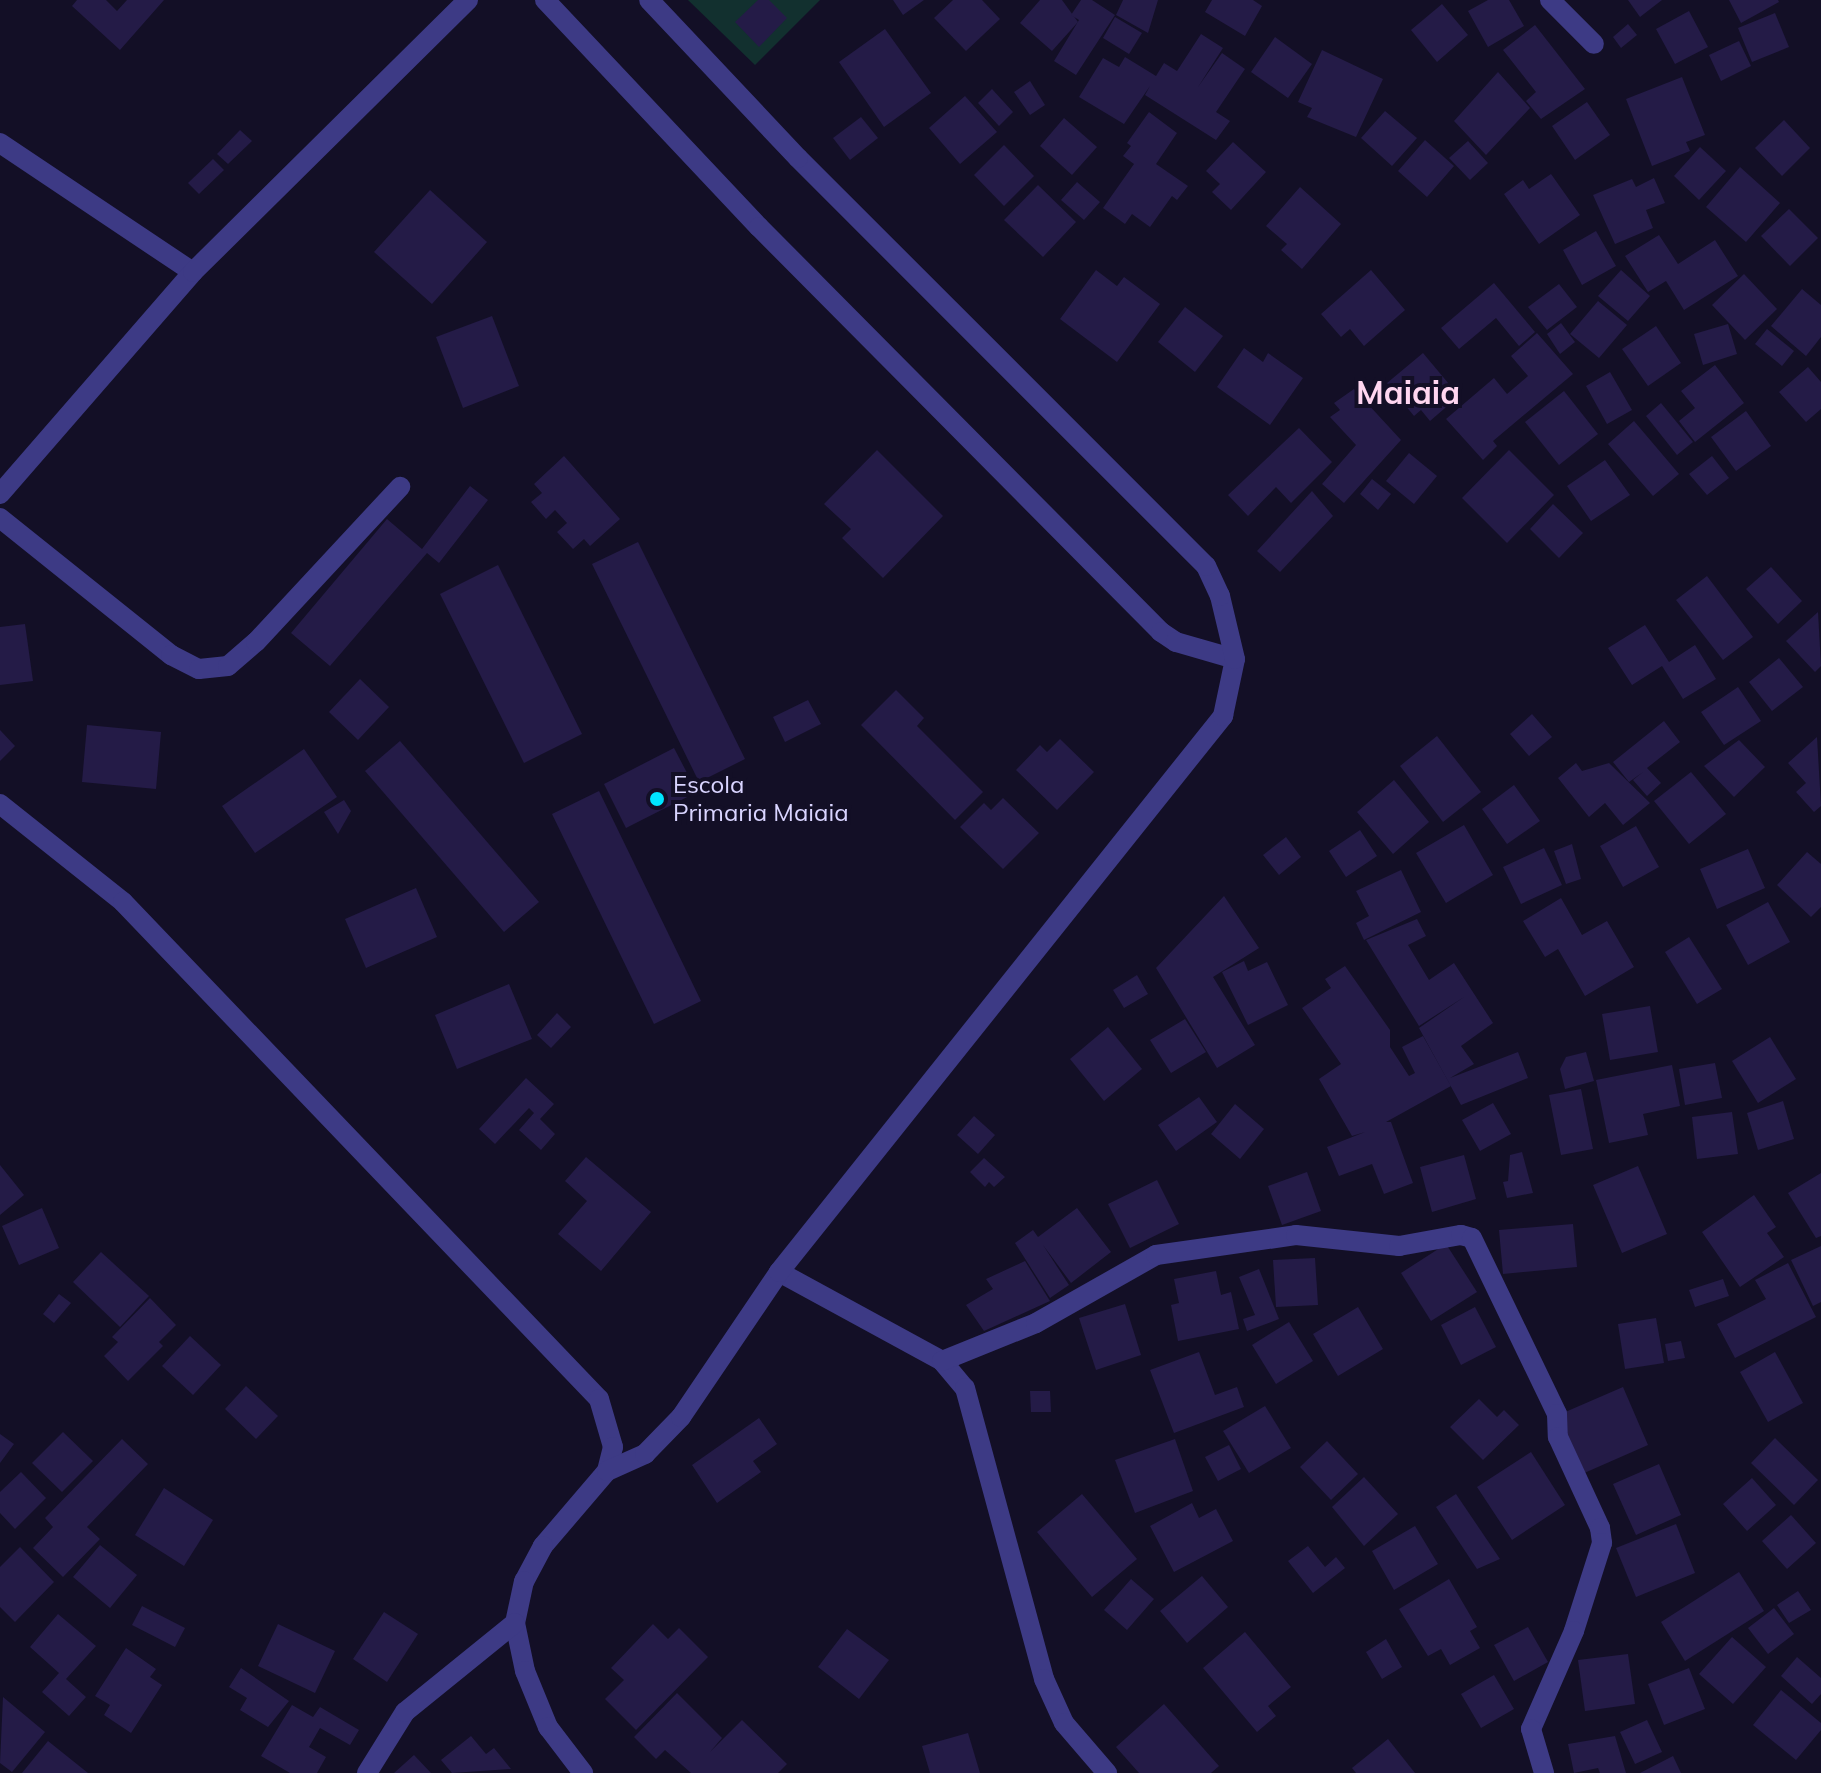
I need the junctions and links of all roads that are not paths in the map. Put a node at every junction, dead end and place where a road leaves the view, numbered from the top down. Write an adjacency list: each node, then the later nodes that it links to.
1 (468, 0): 7 (street)
2 (545, 0): 11 (street)
3 (649, 0): 11 (street)
4 (1550, 0): 5 (street)
5 (1594, 44)
6 (3, 149): 7 (street)
7 (193, 272): 9 (street)
8 (400, 487): 10 (street)
9 (0, 494)
10 (0, 518)
11 (1235, 659): 13 (street)
12 (0, 804): 15 (street)
13 (779, 1272): 14 (street); 15 (street)
14 (942, 1361): 19 (street); 20 (street)
15 (607, 1471): 16 (street)
16 (515, 1623): 17 (street); 18 (street)
17 (367, 1773)
18 (583, 1773)
19 (1107, 1773)
20 (1544, 1773)

